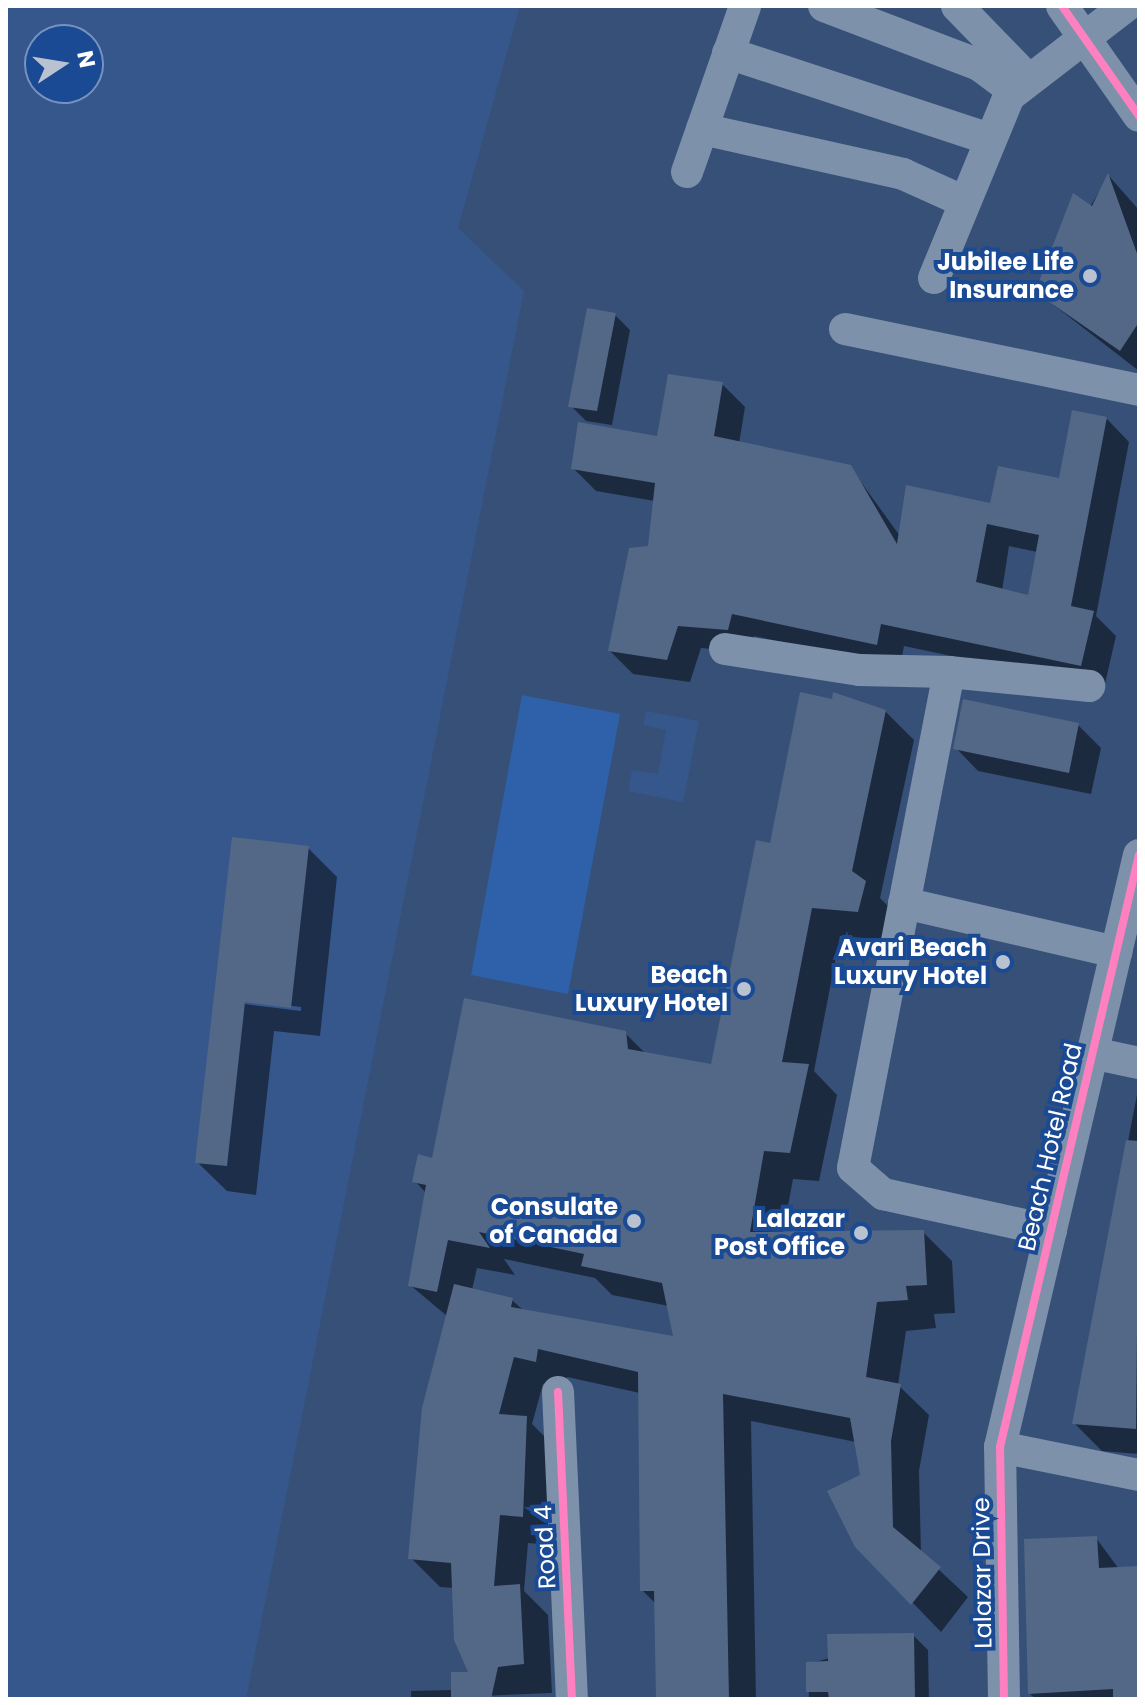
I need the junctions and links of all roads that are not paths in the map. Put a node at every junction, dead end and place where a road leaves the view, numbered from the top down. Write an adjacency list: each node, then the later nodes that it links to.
1 (745, 6): 7 (street)
2 (824, 6): 8 (street)
3 (957, 6): 8 (street)
4 (1062, 6): 6 (street)
5 (1126, 6): 6 (street)
6 (1082, 34): 8 (street); 9 (street)
7 (728, 53): 10 (street); 11 (street)
8 (1021, 85): 11 (street)
9 (1139, 116)
10 (702, 129): 12 (street); 13 (street)
11 (990, 139): 13 (street)
12 (687, 172)
13 (965, 202): 14 (street)
14 (934, 278)
15 (845, 329): 16 (street)
16 (1139, 390)
17 (725, 649): 18 (street)
18 (949, 672): 19 (street); 21 (street)
19 (1089, 686)
20 (1139, 855): 22 (street, Beach Hotel Road)
21 (904, 903): 22 (street); 25 (street)
22 (1116, 952): 23 (street, Beach Hotel Road)
23 (1092, 1053): 24 (street); 25 (street, Beach Hotel Road)
24 (1139, 1063)
25 (1051, 1231): 27 (street, Beach Hotel Road)
26 (558, 1392): 29 (street, Road 4)
27 (1000, 1447): 28 (street); 30 (street, Lalazar Drive)
28 (1137, 1467)
29 (572, 1699)
30 (1004, 1699)

